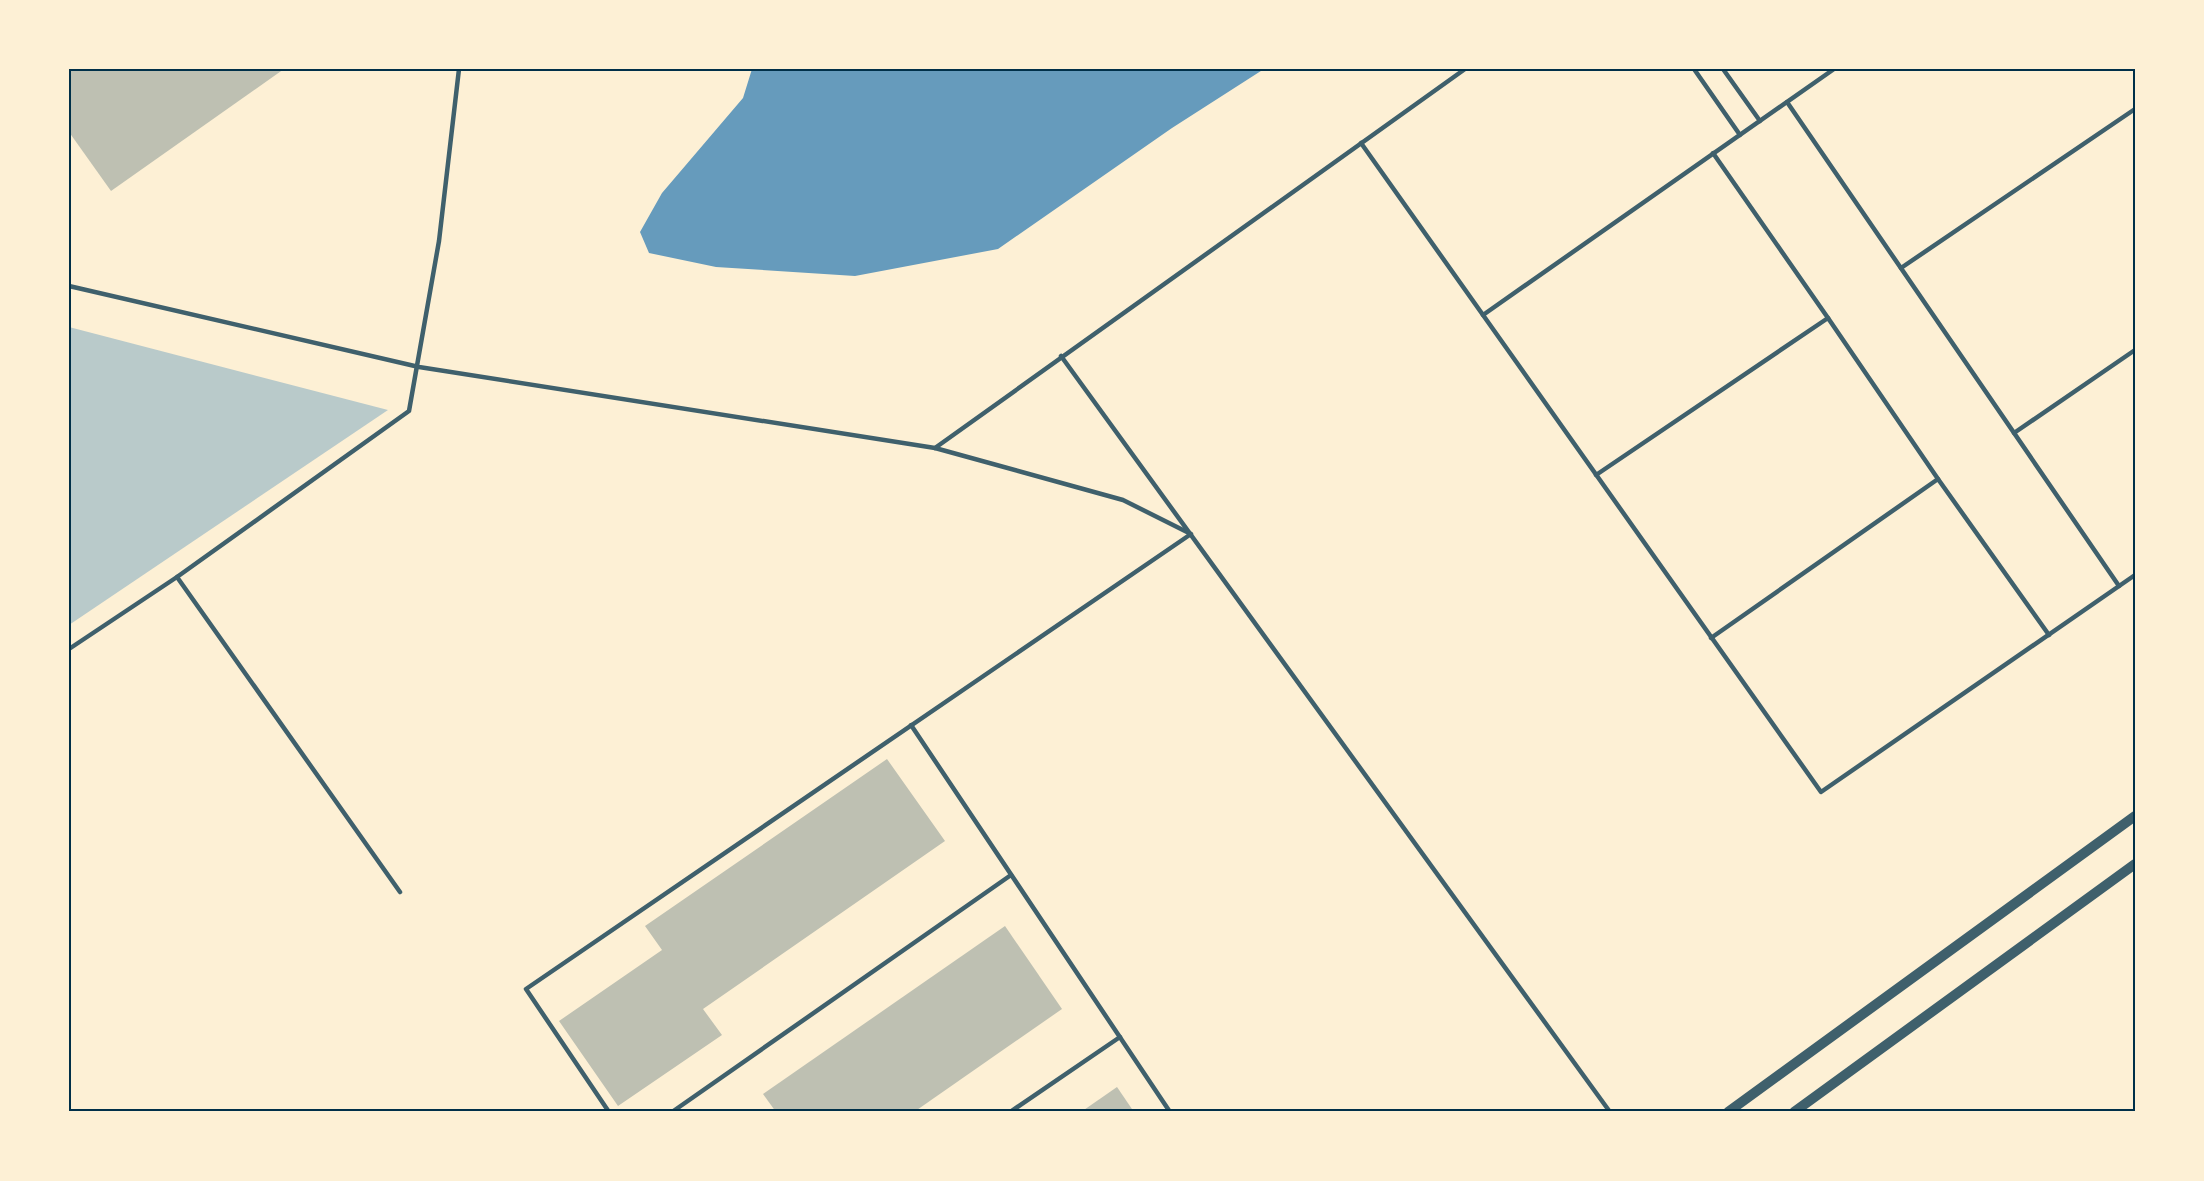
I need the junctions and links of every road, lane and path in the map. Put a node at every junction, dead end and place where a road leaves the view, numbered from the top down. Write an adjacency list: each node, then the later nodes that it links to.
1 (459, 69): 18 (lane)
2 (1465, 69): 10 (lane)
3 (1694, 69): 9 (lane)
4 (1723, 69): 8 (lane)
5 (1834, 69): 6 (lane)
6 (1787, 102): 8 (lane); 12 (lane)
7 (2135, 109): 12 (lane)
8 (1760, 121): 9 (lane)
9 (1740, 135): 11 (lane)
10 (1361, 143): 14 (lane); 17 (lane)
11 (1713, 153): 14 (lane); 15 (lane)
12 (1901, 268): 19 (lane)
13 (69, 286): 18 (lane)
14 (1483, 315): 21 (lane)
15 (1828, 318): 21 (lane); 22 (lane)
16 (2135, 350): 19 (lane)
17 (1061, 356): 20 (lane); 23 (lane)
18 (419, 367): 20 (lane); 25 (lane)
19 (2014, 433): 26 (lane)
20 (935, 448): 23 (lane)
21 (1596, 475): 28 (lane)
22 (1938, 479): 27 (lane); 28 (lane)
23 (1191, 534): 30 (lane); 40 (lane)
24 (2135, 575): 26 (lane)
25 (177, 577): 29 (lane); 34 (lane)
26 (2119, 586): 27 (lane)
27 (2049, 635): 28 (lane)
28 (1711, 638)
29 (69, 649)
30 (911, 725): 33 (lane); 36 (lane)
31 (2135, 816): 41 (street)
32 (2135, 864): 42 (street)
33 (1011, 875): 35 (lane); 37 (lane)
34 (400, 892)
35 (1120, 1037): 38 (lane); 39 (lane)
36 (609, 1112)
37 (672, 1112)
38 (1010, 1112)
39 (1170, 1112)
40 (1610, 1112)
41 (1728, 1112)
42 (1794, 1112)

